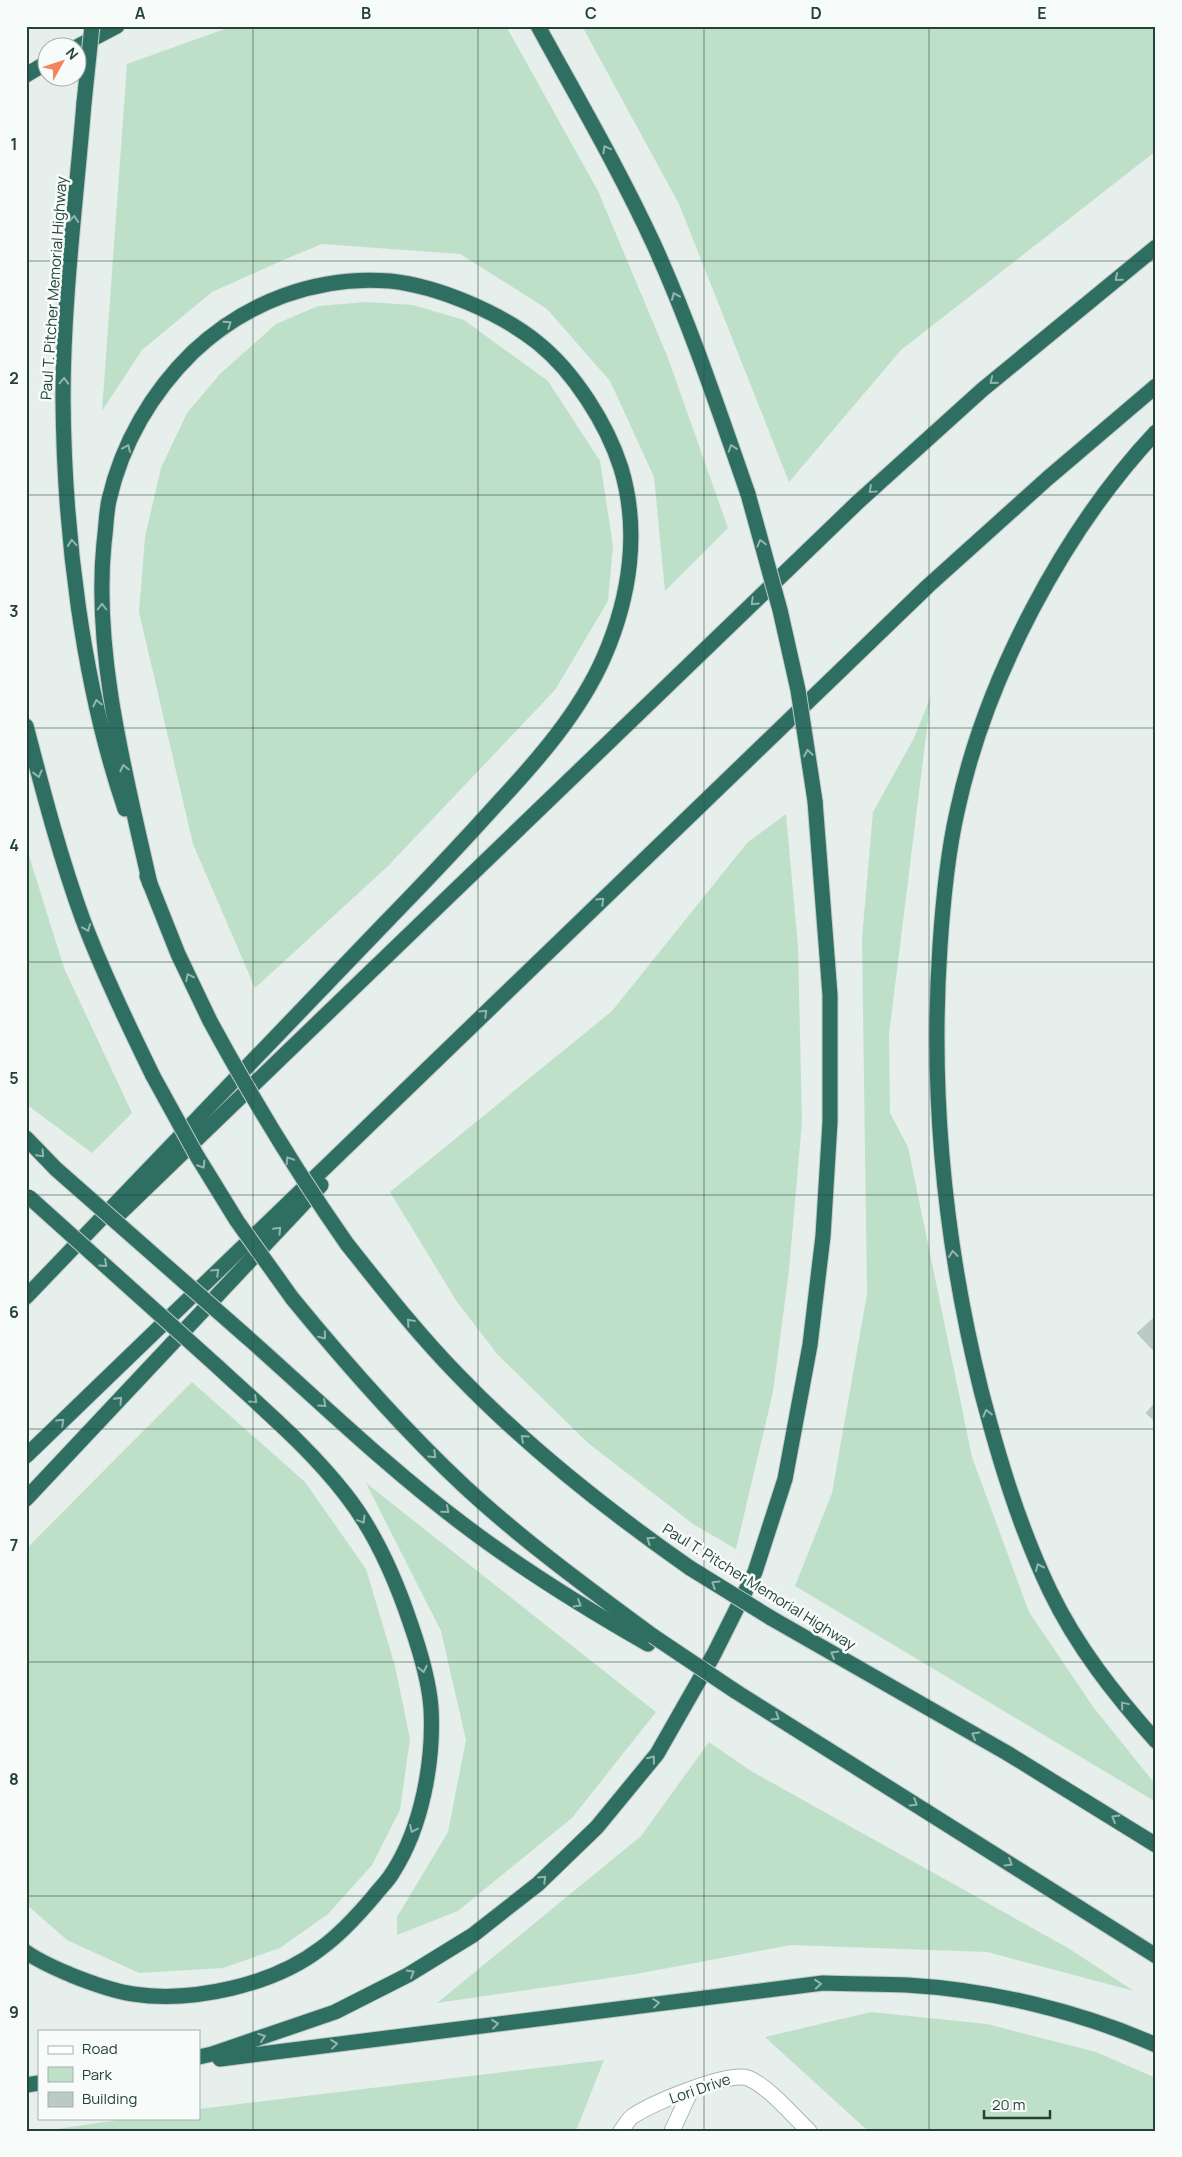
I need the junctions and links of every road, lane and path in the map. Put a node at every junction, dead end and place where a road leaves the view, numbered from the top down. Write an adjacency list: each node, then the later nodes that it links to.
1 (92, 26): 11 (highway, Paul T. Pitcher Memorial Highway, one-way to 1, bridge)
2 (117, 26): 4 (highway)
3 (538, 26): 25 (highway, one-way to 3, bridge)
4 (88, 41)
5 (38, 68): 6 (highway)
6 (26, 76)
7 (1156, 247): 16 (highway, one-way to 16)
8 (1156, 386): 12 (highway, one-way to 8)
9 (1156, 432): 20 (highway, one-way to 9)
10 (26, 726): 19 (highway, one-way to 19, bridge)
11 (150, 884): 15 (highway, one-way to 15); 21 (highway, Paul T. Pitcher Memorial Highway, one-way to 11, bridge)
12 (462, 1034): 17 (highway, one-way to 12); 18 (highway, one-way to 12)
13 (26, 1138): 19 (highway, one-way to 19, bridge)
14 (28, 1196): 22 (highway, one-way to 22, bridge)
15 (26, 1297)
16 (26, 1304)
17 (26, 1456)
18 (26, 1499)
19 (650, 1640): 23 (highway, one-way to 23, bridge)
20 (1156, 1742)
21 (1156, 1845)
22 (26, 1952)
23 (1156, 1956)
24 (1156, 2045): 26 (highway, one-way to 24)
25 (200, 2057)
26 (200, 2061)
27 (691, 2090): 28 (street, Lori Drive); 29 (street); 30 (street, Lori Drive)
28 (621, 2131)
29 (672, 2131)
30 (809, 2131)

